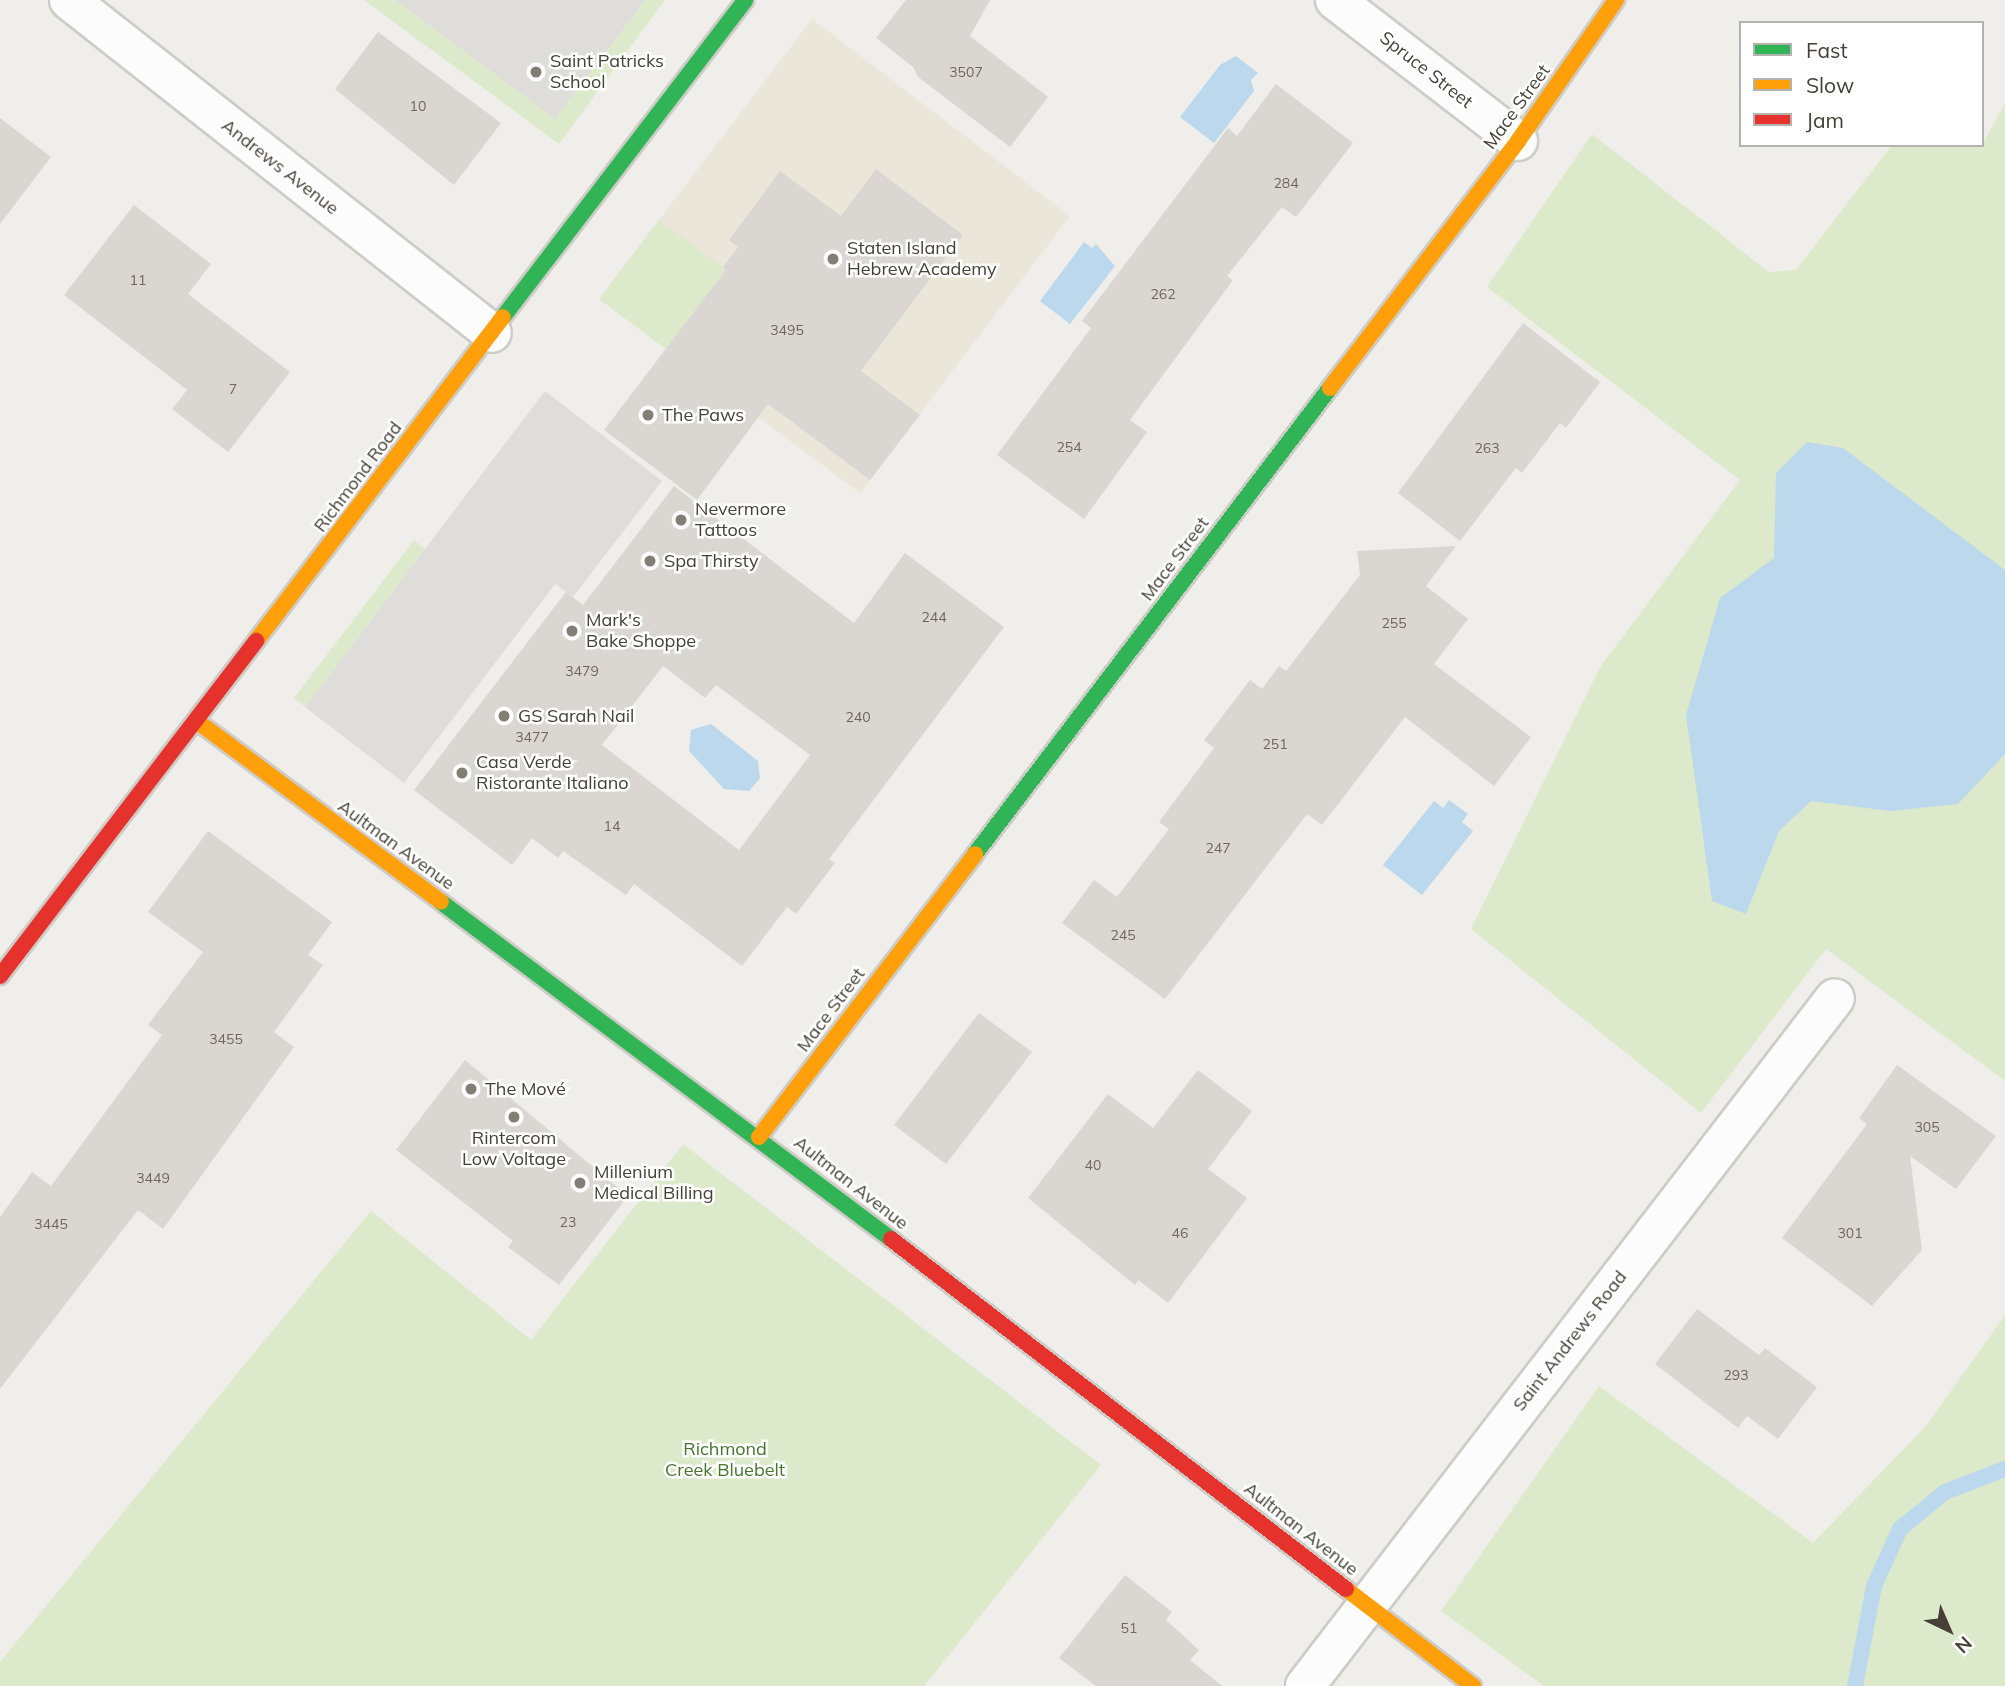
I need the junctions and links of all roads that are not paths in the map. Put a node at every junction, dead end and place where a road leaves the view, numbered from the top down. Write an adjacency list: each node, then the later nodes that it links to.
1 (69, 0): 6 (street, Andrews Avenue)
2 (746, 0): 6 (street, Richmond Road)
3 (1335, 0): 5 (street, Spruce Street)
4 (1616, 0): 5 (street, Mace Street)
5 (1518, 141): 10 (street, Mace Street)
6 (492, 333): 7 (street, Richmond Road)
7 (198, 722): 8 (street, Richmond Road); 10 (street, Aultman Avenue)
8 (0, 976)
9 (1835, 998): 11 (street, Saint Andrews Road)
10 (759, 1137): 11 (street, Aultman Avenue)
11 (1367, 1604): 12 (street, Saint Andrews Road); 13 (street, Aultman Avenue)
12 (1305, 1686)
13 (1472, 1686)

